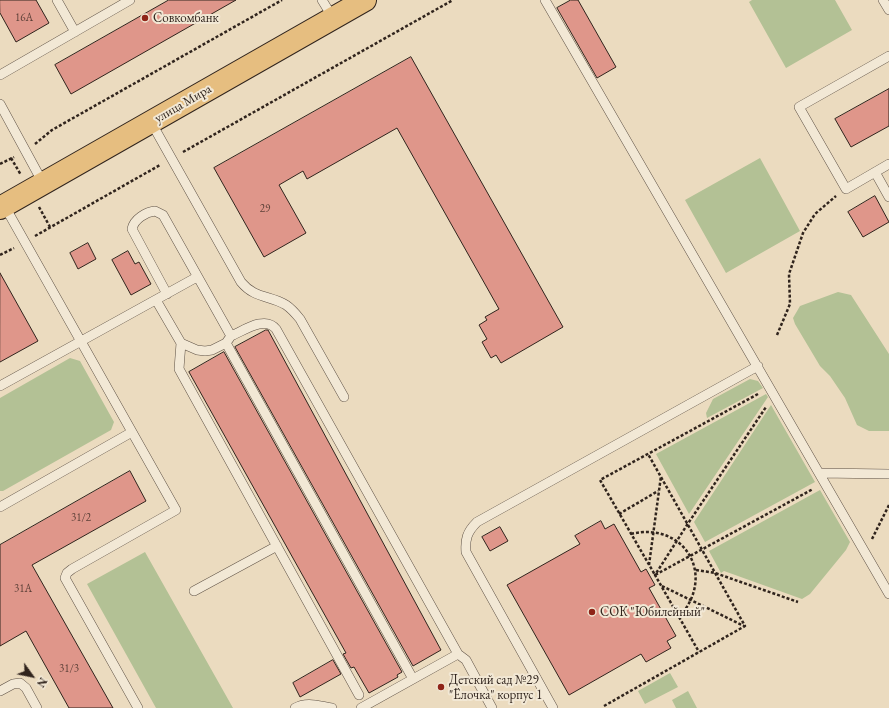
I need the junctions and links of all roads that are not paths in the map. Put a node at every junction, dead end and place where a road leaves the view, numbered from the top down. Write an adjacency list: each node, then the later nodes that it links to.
1 (57, 0): 8 (lane)
2 (130, 0): 8 (lane)
3 (365, 0): 6 (main road, улица Мира)
4 (545, 0): 24 (lane)
5 (883, 0): 7 (lane)
6 (328, 9): 12 (main road, улица Мира)
7 (889, 10)
8 (74, 32): 10 (lane)
9 (889, 56): 14 (lane)
10 (0, 74)
11 (0, 104): 15 (lane)
12 (151, 122): 15 (main road, улица Мира); 26 (lane)
13 (889, 164): 14 (lane)
14 (875, 172): 16 (lane)
15 (44, 183): 17 (main road, улица Мира)
16 (889, 197)
17 (2, 206): 22 (lane)
18 (197, 277): 19 (lane); 19 (lane); 21 (lane)
19 (167, 294): 20 (lane)
20 (156, 300): 22 (lane); 23 (lane)
21 (229, 340): 23 (lane); 34 (lane); 35 (lane)
22 (81, 341): 25 (lane); 27 (lane)
23 (181, 343): 31 (lane)
24 (758, 366): 28 (lane); 44 (lane)
25 (0, 386)
26 (344, 397)
27 (132, 432): 30 (lane); 39 (lane)
28 (820, 473): 29 (lane); 33 (lane)
29 (889, 474)
30 (0, 507)
31 (277, 546): 32 (lane); 37 (lane)
32 (194, 591)
33 (889, 594)
34 (458, 654): 35 (lane); 43 (lane)
35 (413, 679): 42 (lane)
36 (0, 691): 38 (lane)
37 (359, 695)
38 (37, 708)
39 (138, 708)
40 (294, 708): 41 (lane)
41 (332, 708)
42 (361, 708)
43 (492, 708)
44 (553, 708)

